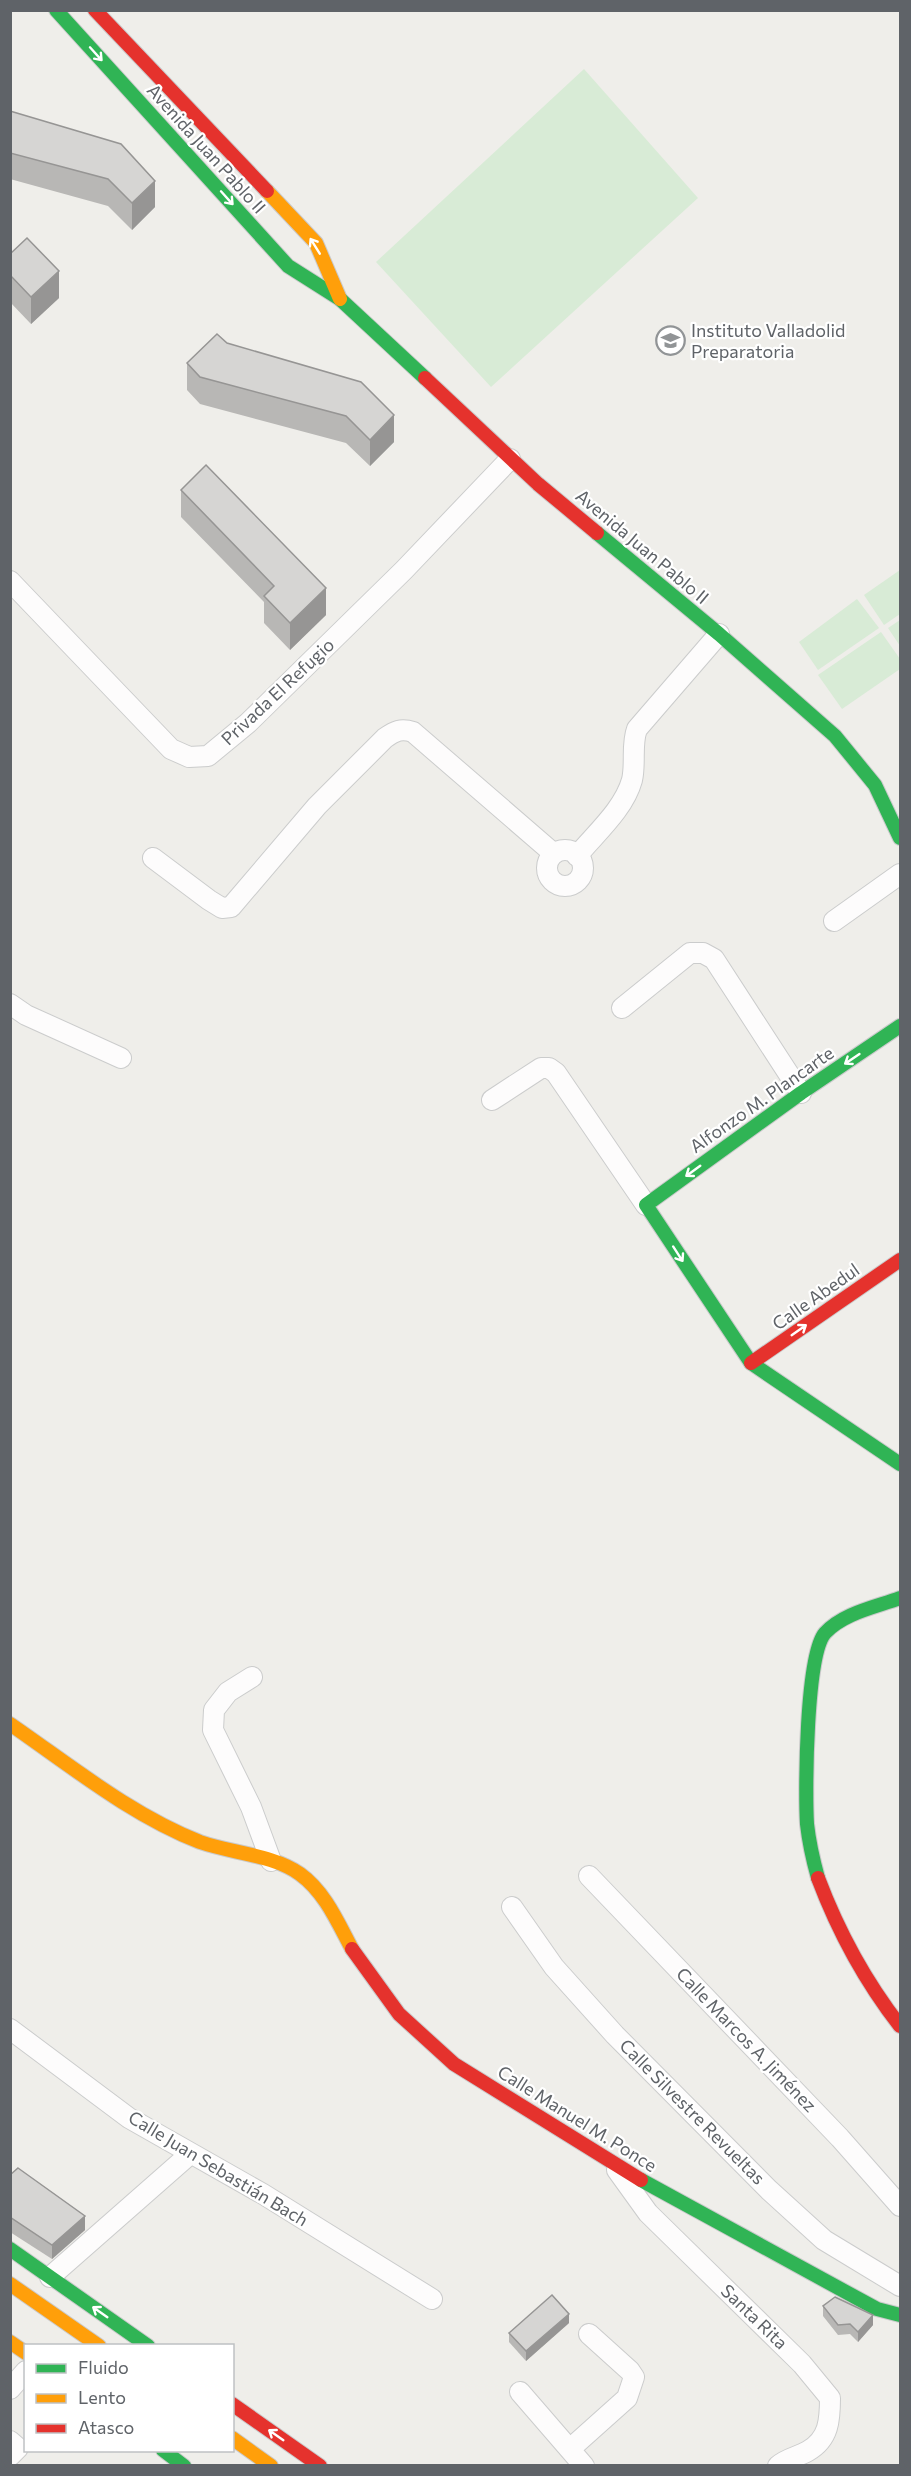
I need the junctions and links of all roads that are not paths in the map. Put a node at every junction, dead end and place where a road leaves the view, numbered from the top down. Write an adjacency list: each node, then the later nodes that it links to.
1 (56, 10): 3 (main road, Avenida Juan Pablo II, one-way to 3)
2 (95, 10): 3 (main road, Avenida Juan Pablo II, one-way to 2)
3 (340, 299): 4 (main road, Avenida Juan Pablo II)
4 (510, 459): 5 (street, Privada El Refugio); 6 (main road, Avenida Juan Pablo II)
5 (10, 581)
6 (719, 634): 7 (main road, Avenida Juan Pablo II); 9 (street)
7 (900, 838)
8 (553, 853): 9 (street); 9 (street); 10 (street)
9 (578, 856)
10 (153, 858)
11 (900, 874): 12 (street)
12 (834, 921)
13 (10, 1004): 16 (street)
14 (622, 1008): 17 (street)
15 (900, 1026): 17 (main road, Alfonzo M. Plancarte, one-way to 17)
16 (121, 1059)
17 (801, 1093): 19 (main road, Alfonzo M. Plancarte, one-way to 19)
18 (492, 1100): 19 (street)
19 (646, 1205): 21 (main road, one-way to 21)
20 (900, 1260): 21 (main road, Calle Abedul, one-way to 20)
21 (751, 1364): 22 (main road)
22 (900, 1464)
23 (900, 1598): 29 (main road)
24 (252, 1677): 26 (street)
25 (10, 1724): 26 (main road)
26 (271, 1861): 34 (main road, Calle Manuel M. Ponce)
27 (589, 1876): 35 (street, Calle Marcos A. Jiménez)
28 (512, 1907): 39 (street, Calle Silvestre Revueltas)
29 (880, 2001): 30 (street); 31 (main road)
30 (900, 2009)
31 (900, 2026)
32 (10, 2029): 33 (street, Calle Juan Sebastián Bach)
33 (190, 2154): 37 (street); 40 (street, Calle Juan Sebastián Bach)
34 (614, 2165): 41 (main road, Calle Manuel M. Ponce); 58 (street, Santa Rita)
35 (900, 2206)
36 (10, 2249): 37 (main road)
37 (50, 2277): 44 (main road, one-way to 37)
38 (10, 2284): 43 (main road)
39 (900, 2286)
40 (432, 2299)
41 (900, 2315)
42 (589, 2334): 51 (street)
43 (96, 2344)
44 (145, 2344)
45 (24, 2373): 46 (street)
46 (10, 2389)
47 (520, 2392): 51 (street)
48 (234, 2405): 56 (main road, one-way to 48)
49 (234, 2439): 55 (main road)
50 (10, 2441): 53 (street)
51 (570, 2449): 57 (street)
52 (164, 2452): 54 (main road)
53 (10, 2456)
54 (184, 2466)
55 (272, 2466)
56 (320, 2466)
57 (584, 2466)
58 (778, 2466)

